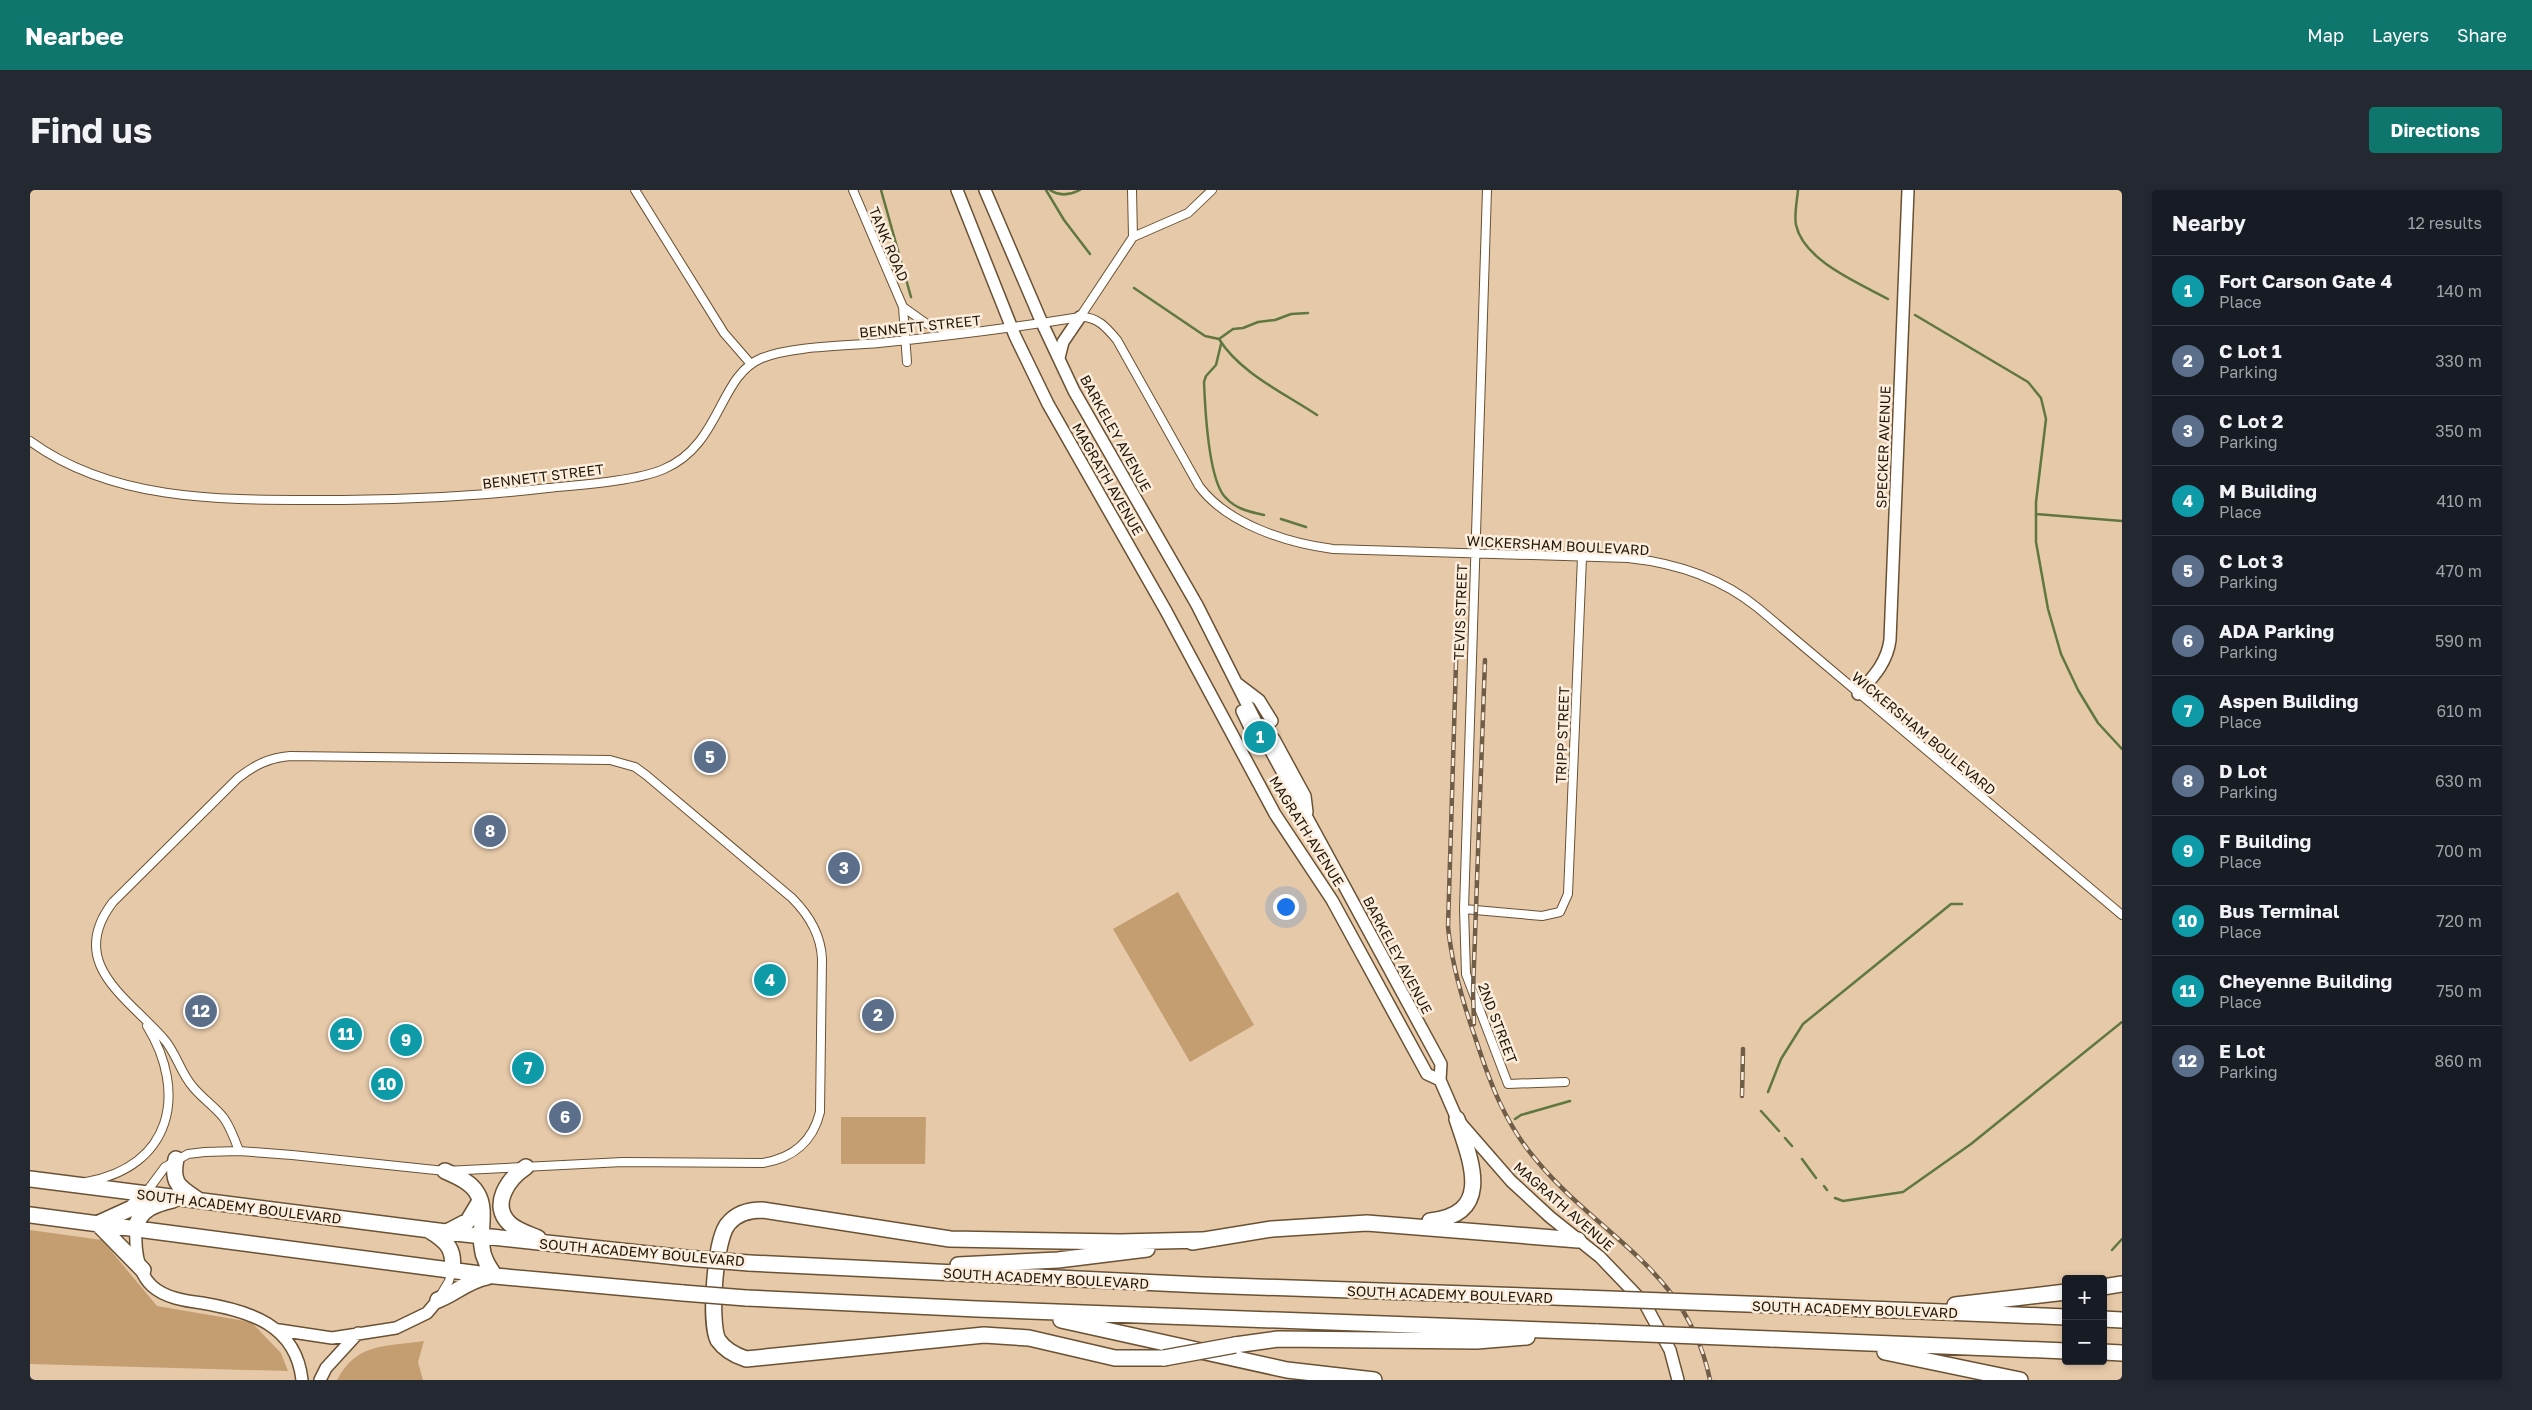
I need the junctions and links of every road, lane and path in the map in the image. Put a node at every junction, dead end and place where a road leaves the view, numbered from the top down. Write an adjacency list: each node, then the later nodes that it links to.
1 (635, 190): 18 (street)
2 (853, 190): 10 (street, TANK ROAD)
3 (957, 190): 13 (main road, MAGRATH AVENUE)
4 (985, 190): 12 (main road, BARKELEY AVENUE)
5 (1132, 190): 9 (street)
6 (1212, 190): 9 (street)
7 (1487, 190): 20 (street, TEVIS STREET)
8 (1908, 190): 23 (main road, SPECKER AVENUE)
9 (1133, 237): 11 (street)
10 (903, 307): 14 (street); 15 (street, TANK ROAD)
11 (1080, 317): 12 (street); 16 (main road); 20 (street, WICKERSHAM BOULEVARD)
12 (1042, 323): 13 (street); 16 (main road, BARKELEY AVENUE)
13 (1012, 328): 14 (street, BENNETT STREET); 29 (main road, MAGRATH AVENUE)
14 (964, 335): 15 (street, BENNETT STREET)
15 (905, 340): 17 (street, TANK ROAD); 18 (street, BENNETT STREET)
16 (1059, 358): 22 (main road, BARKELEY AVENUE)
17 (907, 362)
18 (750, 364): 19 (street, BENNETT STREET)
19 (30, 441)
20 (1474, 553): 21 (street, WICKERSHAM BOULEVARD); 25 (street, TEVIS STREET)
21 (1582, 557): 23 (street, WICKERSHAM BOULEVARD); 25 (street, TRIPP STREET)
22 (1236, 683): 22 (main road, BARKELEY AVENUE)
23 (1858, 694): 26 (street, WICKERSHAM BOULEVARD)
24 (1308, 819): 24 (main road, BARKELEY AVENUE); 29 (main road, BARKELEY AVENUE)
25 (1464, 909): 27 (street, TEVIS STREET)
26 (2122, 915)
27 (1466, 974): 30 (street, 2ND STREET)
28 (142, 1018): 32 (street); 34 (street); 37 (street)
29 (1440, 1080): 31 (main road, MAGRATH AVENUE)
30 (1564, 1082)
31 (1457, 1120): 44 (highway); 50 (main road, MAGRATH AVENUE)
32 (239, 1151): 33 (street); 35 (street)
33 (176, 1159): 38 (street); 41 (highway)
34 (526, 1167): 35 (street); 51 (highway)
35 (445, 1171): 40 (highway)
36 (30, 1179): 37 (highway, SOUTH ACADEMY BOULEVARD)
37 (69, 1184): 38 (highway, SOUTH ACADEMY BOULEVARD)
38 (145, 1194): 39 (highway, SOUTH ACADEMY BOULEVARD); 43 (highway)
39 (182, 1198): 41 (highway, SOUTH ACADEMY BOULEVARD); 45 (highway)
40 (480, 1200): 47 (highway); 48 (highway)
41 (200, 1201): 46 (highway, SOUTH ACADEMY BOULEVARD)
42 (30, 1215): 43 (highway)
43 (98, 1224): 45 (highway); 53 (highway)
44 (1401, 1225): 49 (highway); 50 (highway)
45 (136, 1228): 53 (main road); 54 (highway)
46 (429, 1230): 47 (highway, SOUTH ACADEMY BOULEVARD); 54 (highway)
47 (446, 1232): 48 (highway, SOUTH ACADEMY BOULEVARD)
48 (481, 1236): 51 (highway, SOUTH ACADEMY BOULEVARD); 55 (highway)
49 (1202, 1240): 52 (highway); 66 (highway, bridge)
50 (1578, 1240): 75 (main road, MAGRATH AVENUE)
51 (551, 1244): 52 (highway, SOUTH ACADEMY BOULEVARD, bridge)
52 (856, 1269): 61 (highway, SOUTH ACADEMY BOULEVARD, bridge)
53 (143, 1270): 65 (main road)
54 (452, 1270): 55 (highway); 59 (street)
55 (495, 1276): 59 (highway); 60 (highway, bridge)
56 (2122, 1284): 57 (highway)
57 (2107, 1286)
58 (2062, 1293): 61 (highway)
59 (438, 1300): 67 (main road)
60 (977, 1309): 66 (highway); 74 (highway)
61 (1881, 1310): 62 (highway, SOUTH ACADEMY BOULEVARD)
62 (2062, 1318)
63 (2107, 1319): 64 (highway)
64 (2122, 1320)
65 (279, 1330): 67 (main road); 72 (main road)
66 (1598, 1332): 68 (highway, bridge)
67 (358, 1333): 73 (main road)
68 (1837, 1343): 69 (highway); 76 (highway)
69 (2062, 1351)
70 (2107, 1352): 71 (highway)
71 (2122, 1353)
72 (302, 1380)
73 (320, 1380)
74 (1374, 1380)
75 (1678, 1380)
76 (2020, 1380)

